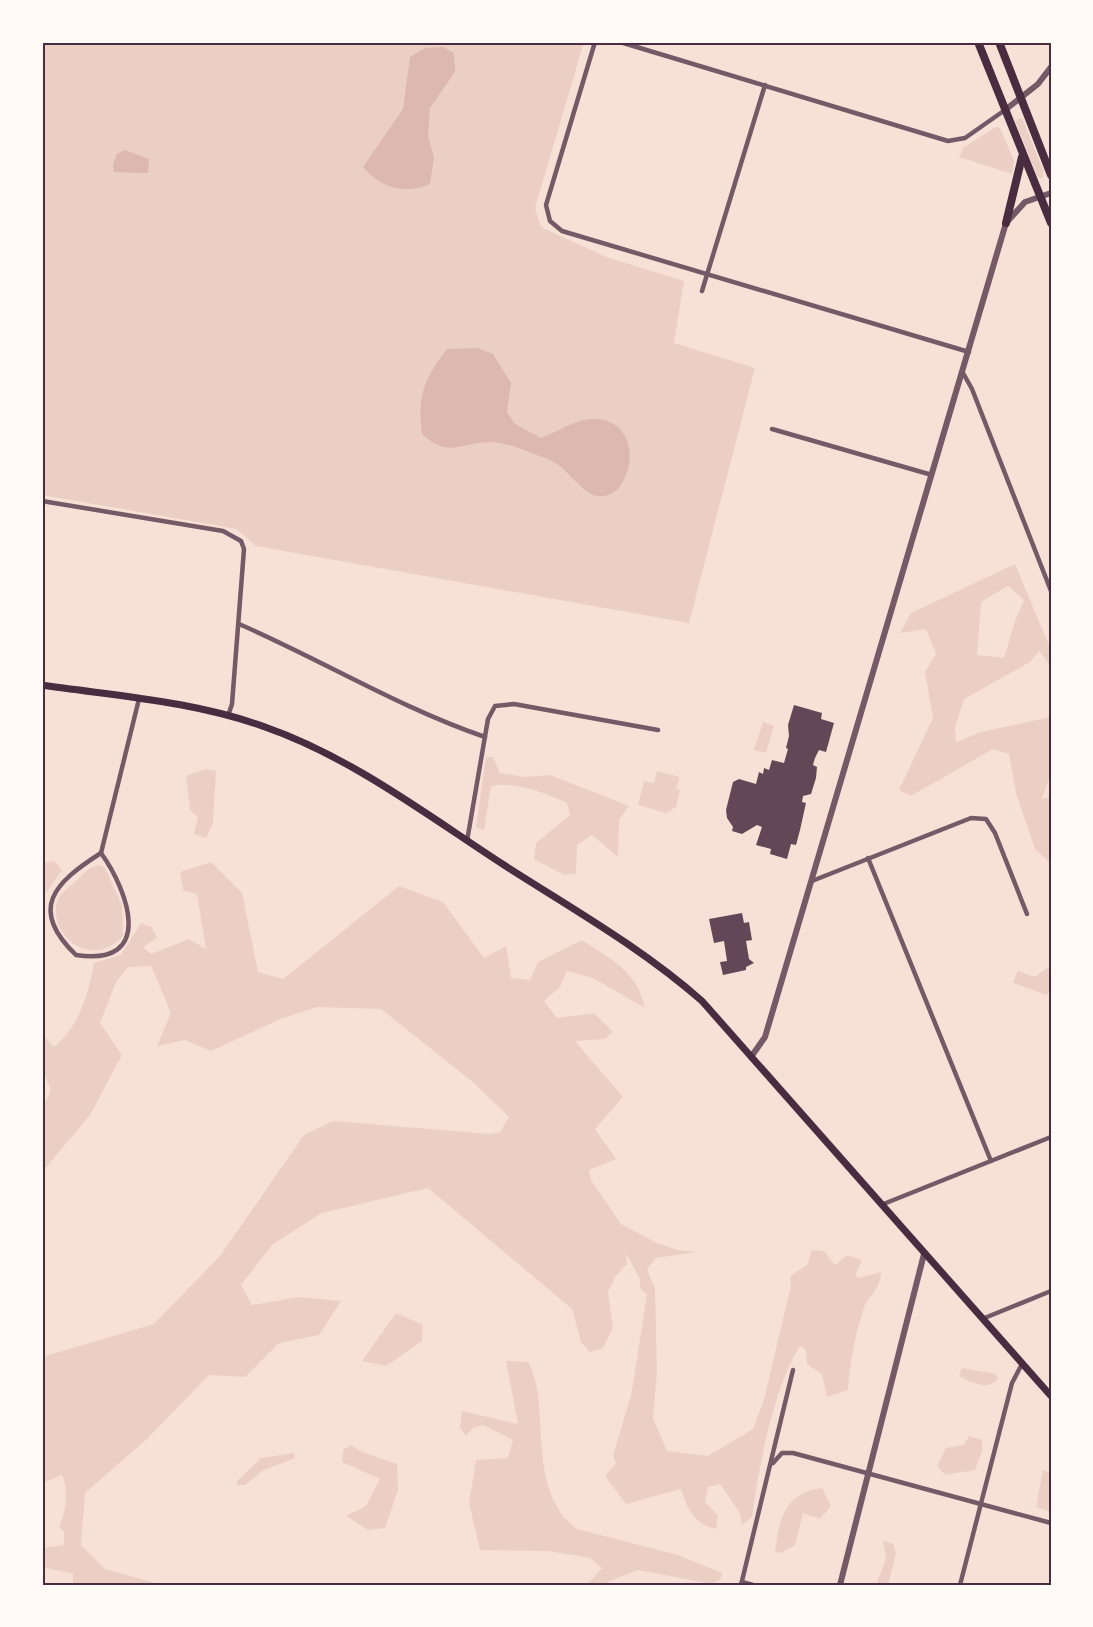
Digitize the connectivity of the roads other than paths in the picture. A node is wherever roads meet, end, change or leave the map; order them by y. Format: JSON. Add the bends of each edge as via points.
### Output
{"nodes":[{"id":1,"x":595,"y":42,"type":"edge"},
{"id":2,"x":620,"y":42,"type":"edge"},
{"id":3,"x":978,"y":42,"type":"edge"},
{"id":4,"x":999,"y":42,"type":"edge"},
{"id":5,"x":1051,"y":67,"type":"edge"},
{"id":6,"x":765,"y":85,"type":"junction"},
{"id":7,"x":1021,"y":98,"type":"junction"},
{"id":8,"x":1005,"y":110,"type":"junction"},
{"id":9,"x":1022,"y":155,"type":"junction"},
{"id":10,"x":1051,"y":175,"type":"edge"},
{"id":11,"x":1051,"y":193,"type":"edge"},
{"id":12,"x":1040,"y":197,"type":"junction"},
{"id":13,"x":1006,"y":223,"type":"junction"},
{"id":14,"x":1051,"y":223,"type":"edge"},
{"id":15,"x":707,"y":275,"type":"junction"},
{"id":16,"x":702,"y":291,"type":"dead end"},
{"id":17,"x":969,"y":352,"type":"junction"},
{"id":18,"x":963,"y":373,"type":"junction"},
{"id":19,"x":772,"y":429,"type":"dead end"},
{"id":20,"x":932,"y":475,"type":"junction"},
{"id":21,"x":42,"y":501,"type":"edge"},
{"id":22,"x":1051,"y":591,"type":"edge"},
{"id":23,"x":239,"y":624,"type":"junction"},
{"id":24,"x":42,"y":685,"type":"edge"},
{"id":25,"x":139,"y":699,"type":"junction"},
{"id":26,"x":228,"y":716,"type":"junction"},
{"id":27,"x":658,"y":730,"type":"dead end"},
{"id":28,"x":485,"y":737,"type":"junction"},
{"id":29,"x":467,"y":841,"type":"junction"},
{"id":30,"x":101,"y":853,"type":"junction"},
{"id":31,"x":868,"y":858,"type":"junction"},
{"id":32,"x":812,"y":881,"type":"junction"},
{"id":33,"x":1027,"y":914,"type":"dead end"},
{"id":34,"x":751,"y":1057,"type":"junction"},
{"id":35,"x":1051,"y":1137,"type":"edge"},
{"id":36,"x":991,"y":1161,"type":"junction"},
{"id":37,"x":881,"y":1205,"type":"junction"},
{"id":38,"x":924,"y":1254,"type":"junction"},
{"id":39,"x":1051,"y":1291,"type":"edge"},
{"id":40,"x":982,"y":1319,"type":"junction"},
{"id":41,"x":1022,"y":1364,"type":"junction"},
{"id":42,"x":793,"y":1370,"type":"dead end"},
{"id":43,"x":1051,"y":1396,"type":"edge"},
{"id":44,"x":773,"y":1463,"type":"junction"},
{"id":45,"x":868,"y":1474,"type":"junction"},
{"id":46,"x":981,"y":1504,"type":"junction"},
{"id":47,"x":1051,"y":1523,"type":"edge"},
{"id":48,"x":742,"y":1584,"type":"edge"},
{"id":49,"x":753,"y":1585,"type":"edge"},
{"id":50,"x":840,"y":1585,"type":"edge"},
{"id":51,"x":960,"y":1585,"type":"edge"}],
"edges":[{"from":1,"to":15,"type":"street","via":[[546,205],[550,221],[561,231]]},
{"from":2,"to":6,"type":"street"},
{"from":3,"to":8,"type":"main road"},
{"from":4,"to":7,"type":"main road"},
{"from":5,"to":7,"type":"street"},
{"from":6,"to":8,"type":"street","via":[[948,141],[965,138]]},
{"from":6,"to":15,"type":"street"},
{"from":7,"to":8,"type":"street"},
{"from":7,"to":10,"type":"main road"},
{"from":8,"to":9,"type":"main road"},
{"from":9,"to":12,"type":"main road"},
{"from":9,"to":13,"type":"main road"},
{"from":11,"to":12,"type":"street"},
{"from":12,"to":13,"type":"street","via":[[1025,202]]},
{"from":12,"to":14,"type":"main road"},
{"from":13,"to":17,"type":"street"},
{"from":15,"to":16,"type":"street"},
{"from":15,"to":17,"type":"street"},
{"from":17,"to":18,"type":"street"},
{"from":18,"to":20,"type":"street"},
{"from":18,"to":22,"type":"street"},
{"from":19,"to":20,"type":"street"},
{"from":20,"to":32,"type":"street"},
{"from":21,"to":23,"type":"street","via":[[234,535],[244,549]]},
{"from":23,"to":26,"type":"street"},
{"from":23,"to":28,"type":"street"},
{"from":24,"to":25,"type":"main road"},
{"from":25,"to":26,"type":"main road"},
{"from":25,"to":30,"type":"street"},
{"from":26,"to":29,"type":"main road","via":[[264,726],[333,757]]},
{"from":27,"to":28,"type":"street","via":[[505,703],[492,709]]},
{"from":28,"to":29,"type":"street"},
{"from":29,"to":34,"type":"main road","via":[[677,979]]},
{"from":30,"to":30,"type":"street","via":[[115,873],[129,909],[130,923],[126,941],[114,953],[94,958],[76,955],[61,941],[52,928],[50,907],[55,891]]},
{"from":31,"to":32,"type":"street"},
{"from":31,"to":33,"type":"street","via":[[971,818],[986,819]]},
{"from":31,"to":36,"type":"street"},
{"from":32,"to":34,"type":"street","via":[[765,1037]]},
{"from":34,"to":37,"type":"main road"},
{"from":35,"to":36,"type":"street"},
{"from":36,"to":37,"type":"street"},
{"from":37,"to":38,"type":"main road"},
{"from":38,"to":40,"type":"main road"},
{"from":38,"to":45,"type":"street"},
{"from":39,"to":40,"type":"street"},
{"from":40,"to":41,"type":"main road"},
{"from":41,"to":43,"type":"main road"},
{"from":41,"to":46,"type":"street","via":[[1012,1383]]},
{"from":42,"to":44,"type":"street"},
{"from":44,"to":45,"type":"street","via":[[782,1453],[793,1453]]},
{"from":44,"to":48,"type":"street"},
{"from":45,"to":46,"type":"street"},
{"from":45,"to":50,"type":"street"},
{"from":46,"to":47,"type":"street"},
{"from":46,"to":51,"type":"street"},
{"from":48,"to":49,"type":"street"}]}
